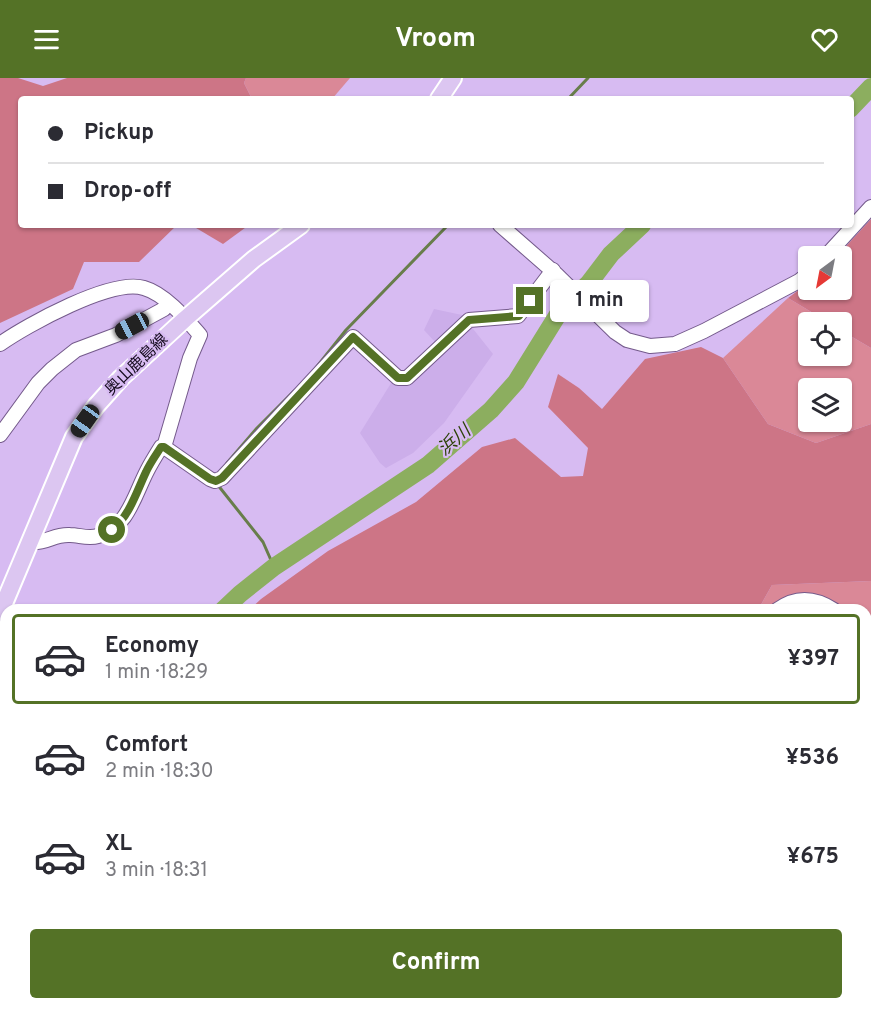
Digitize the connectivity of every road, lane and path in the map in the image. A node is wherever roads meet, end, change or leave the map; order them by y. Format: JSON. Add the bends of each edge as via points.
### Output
{"nodes":[{"id":1,"x":453,"y":78,"type":"edge"},
{"id":2,"x":441,"y":96,"type":"edge"},
{"id":3,"x":871,"y":207,"type":"edge"},
{"id":4,"x":854,"y":225,"type":"edge"},
{"id":5,"x":297,"y":228,"type":"edge"},
{"id":6,"x":504,"y":228,"type":"edge"},
{"id":7,"x":851,"y":228,"type":"edge"},
{"id":8,"x":834,"y":246,"type":"edge"},
{"id":9,"x":555,"y":272,"type":"junction"},
{"id":10,"x":798,"y":282,"type":"edge"},
{"id":11,"x":168,"y":304,"type":"junction"},
{"id":12,"x":185,"y":319,"type":"junction"},
{"id":13,"x":0,"y":344,"type":"edge"},
{"id":14,"x":0,"y":435,"type":"edge"},
{"id":15,"x":164,"y":447,"type":"junction"},
{"id":16,"x":30,"y":542,"type":"junction"},
{"id":17,"x":4,"y":604,"type":"edge"},
{"id":18,"x":785,"y":604,"type":"edge"},
{"id":19,"x":824,"y":604,"type":"edge"}],
"edges":[{"from":1,"to":2,"type":"main road"},
{"from":3,"to":4,"type":"street"},
{"from":5,"to":12,"type":"main road","name":"奥山鹿島線"},
{"from":6,"to":9,"type":"street"},
{"from":7,"to":8,"type":"street"},
{"from":9,"to":10,"type":"street","via":[[615,332],[650,346],[675,344],[704,332]]},
{"from":9,"to":15,"type":"street","via":[[519,316],[469,320],[407,378],[398,378],[353,337],[222,478],[210,479]]},
{"from":11,"to":12,"type":"street"},
{"from":11,"to":13,"type":"street","via":[[143,287],[114,290],[69,306]]},
{"from":11,"to":14,"type":"street","via":[[116,335],[76,350],[38,383]]},
{"from":12,"to":15,"type":"street","via":[[200,338],[190,358]]},
{"from":12,"to":16,"type":"main road","name":"奥山鹿島線","via":[[121,378],[74,437]]},
{"from":15,"to":16,"type":"street","via":[[121,522],[112,530],[96,536],[57,536],[41,544]]},
{"from":16,"to":17,"type":"main road","name":"奥山鹿島線"},
{"from":18,"to":19,"type":"street","via":[[806,598]]}]}
